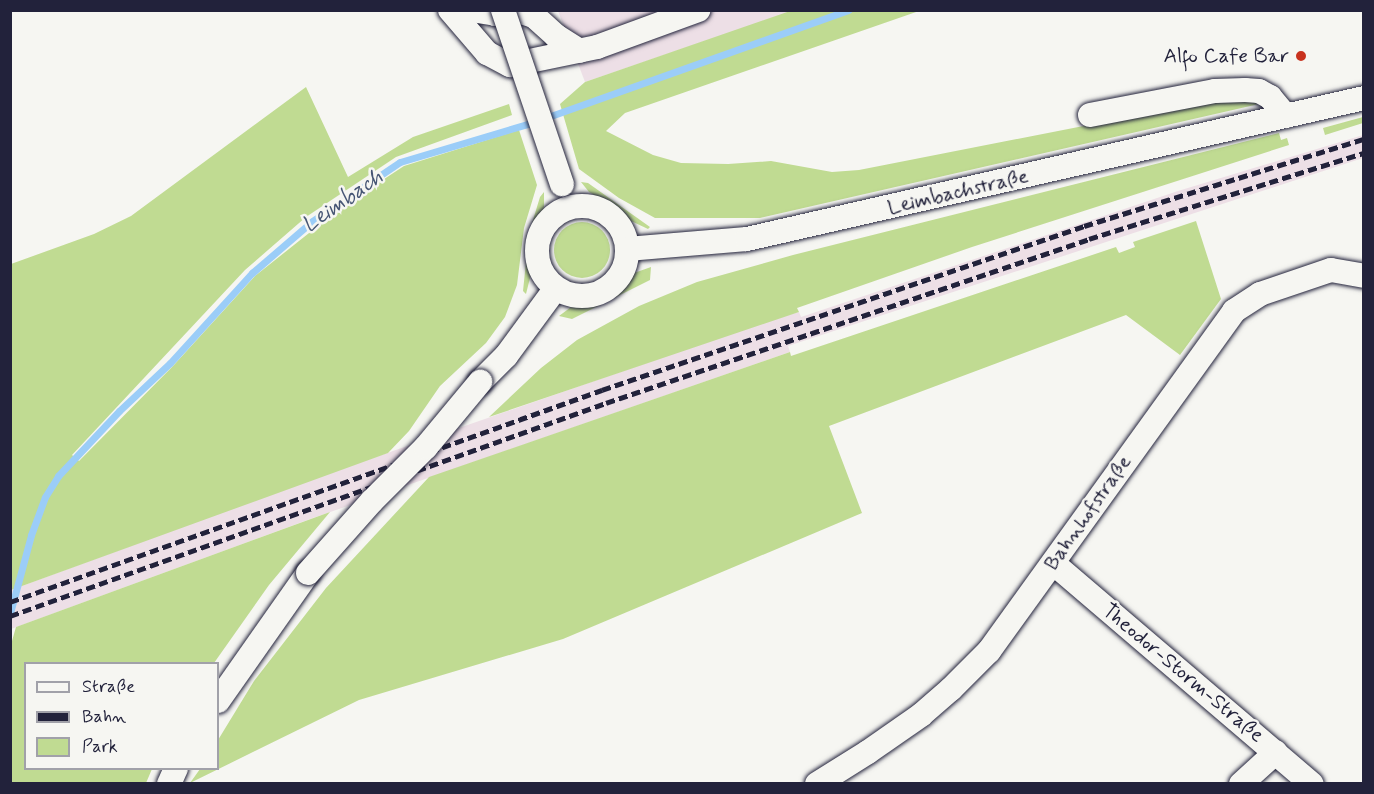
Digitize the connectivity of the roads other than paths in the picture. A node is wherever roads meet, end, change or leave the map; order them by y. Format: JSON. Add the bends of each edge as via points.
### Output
{"nodes":[{"id":1,"x":450,"y":10,"type":"edge"},
{"id":2,"x":471,"y":10,"type":"edge"},
{"id":3,"x":503,"y":10,"type":"edge"},
{"id":4,"x":514,"y":10,"type":"edge"},
{"id":5,"x":698,"y":10,"type":"edge"},
{"id":6,"x":580,"y":51,"type":"junction"},
{"id":7,"x":1364,"y":98,"type":"edge"},
{"id":8,"x":1090,"y":115,"type":"dead end"},
{"id":9,"x":1286,"y":116,"type":"junction"},
{"id":10,"x":570,"y":208,"type":"junction"},
{"id":11,"x":627,"y":249,"type":"junction"},
{"id":12,"x":1364,"y":276,"type":"edge"},
{"id":13,"x":556,"y":288,"type":"junction"},
{"id":14,"x":1053,"y":563,"type":"junction"},
{"id":15,"x":219,"y":700,"type":"edge"},
{"id":16,"x":1276,"y":752,"type":"junction"},
{"id":17,"x":817,"y":783,"type":"edge"},
{"id":18,"x":1241,"y":783,"type":"edge"},
{"id":19,"x":1312,"y":783,"type":"edge"}],
"edges":[{"from":1,"to":6,"type":"street","via":[[487,53],[510,65]]},
{"from":2,"to":4,"type":"street","via":[[495,14]]},
{"from":3,"to":10,"type":"street","bridge":true},
{"from":4,"to":6,"type":"street","via":[[534,16]]},
{"from":5,"to":6,"type":"street"},
{"from":7,"to":9,"type":"street","name":"Leimbachstraße"},
{"from":8,"to":9,"type":"street","via":[[1215,91],[1245,90],[1259,91]]},
{"from":9,"to":11,"type":"street","name":"Leimbachstraße","via":[[747,239]]},
{"from":10,"to":11,"type":"street","via":[[594,208],[608,214],[620,226]]},
{"from":10,"to":13,"type":"street","via":[[549,221],[538,243],[541,268]]},
{"from":11,"to":13,"type":"street","via":[[621,273],[604,290],[580,296]]},
{"from":12,"to":14,"type":"street","name":"Bahnhofstraße","via":[[1331,270],[1260,294],[1234,311]]},
{"from":13,"to":15,"type":"street","bridge":true,"via":[[506,356],[308,573]]},
{"from":14,"to":16,"type":"street","name":"Theodor-Storm-Straße"},
{"from":14,"to":17,"type":"street","name":"Bahnhofstraße","via":[[988,651],[951,689],[898,732]]},
{"from":16,"to":18,"type":"street"},
{"from":16,"to":19,"type":"street","name":"Theodor-Storm-Straße"}]}
